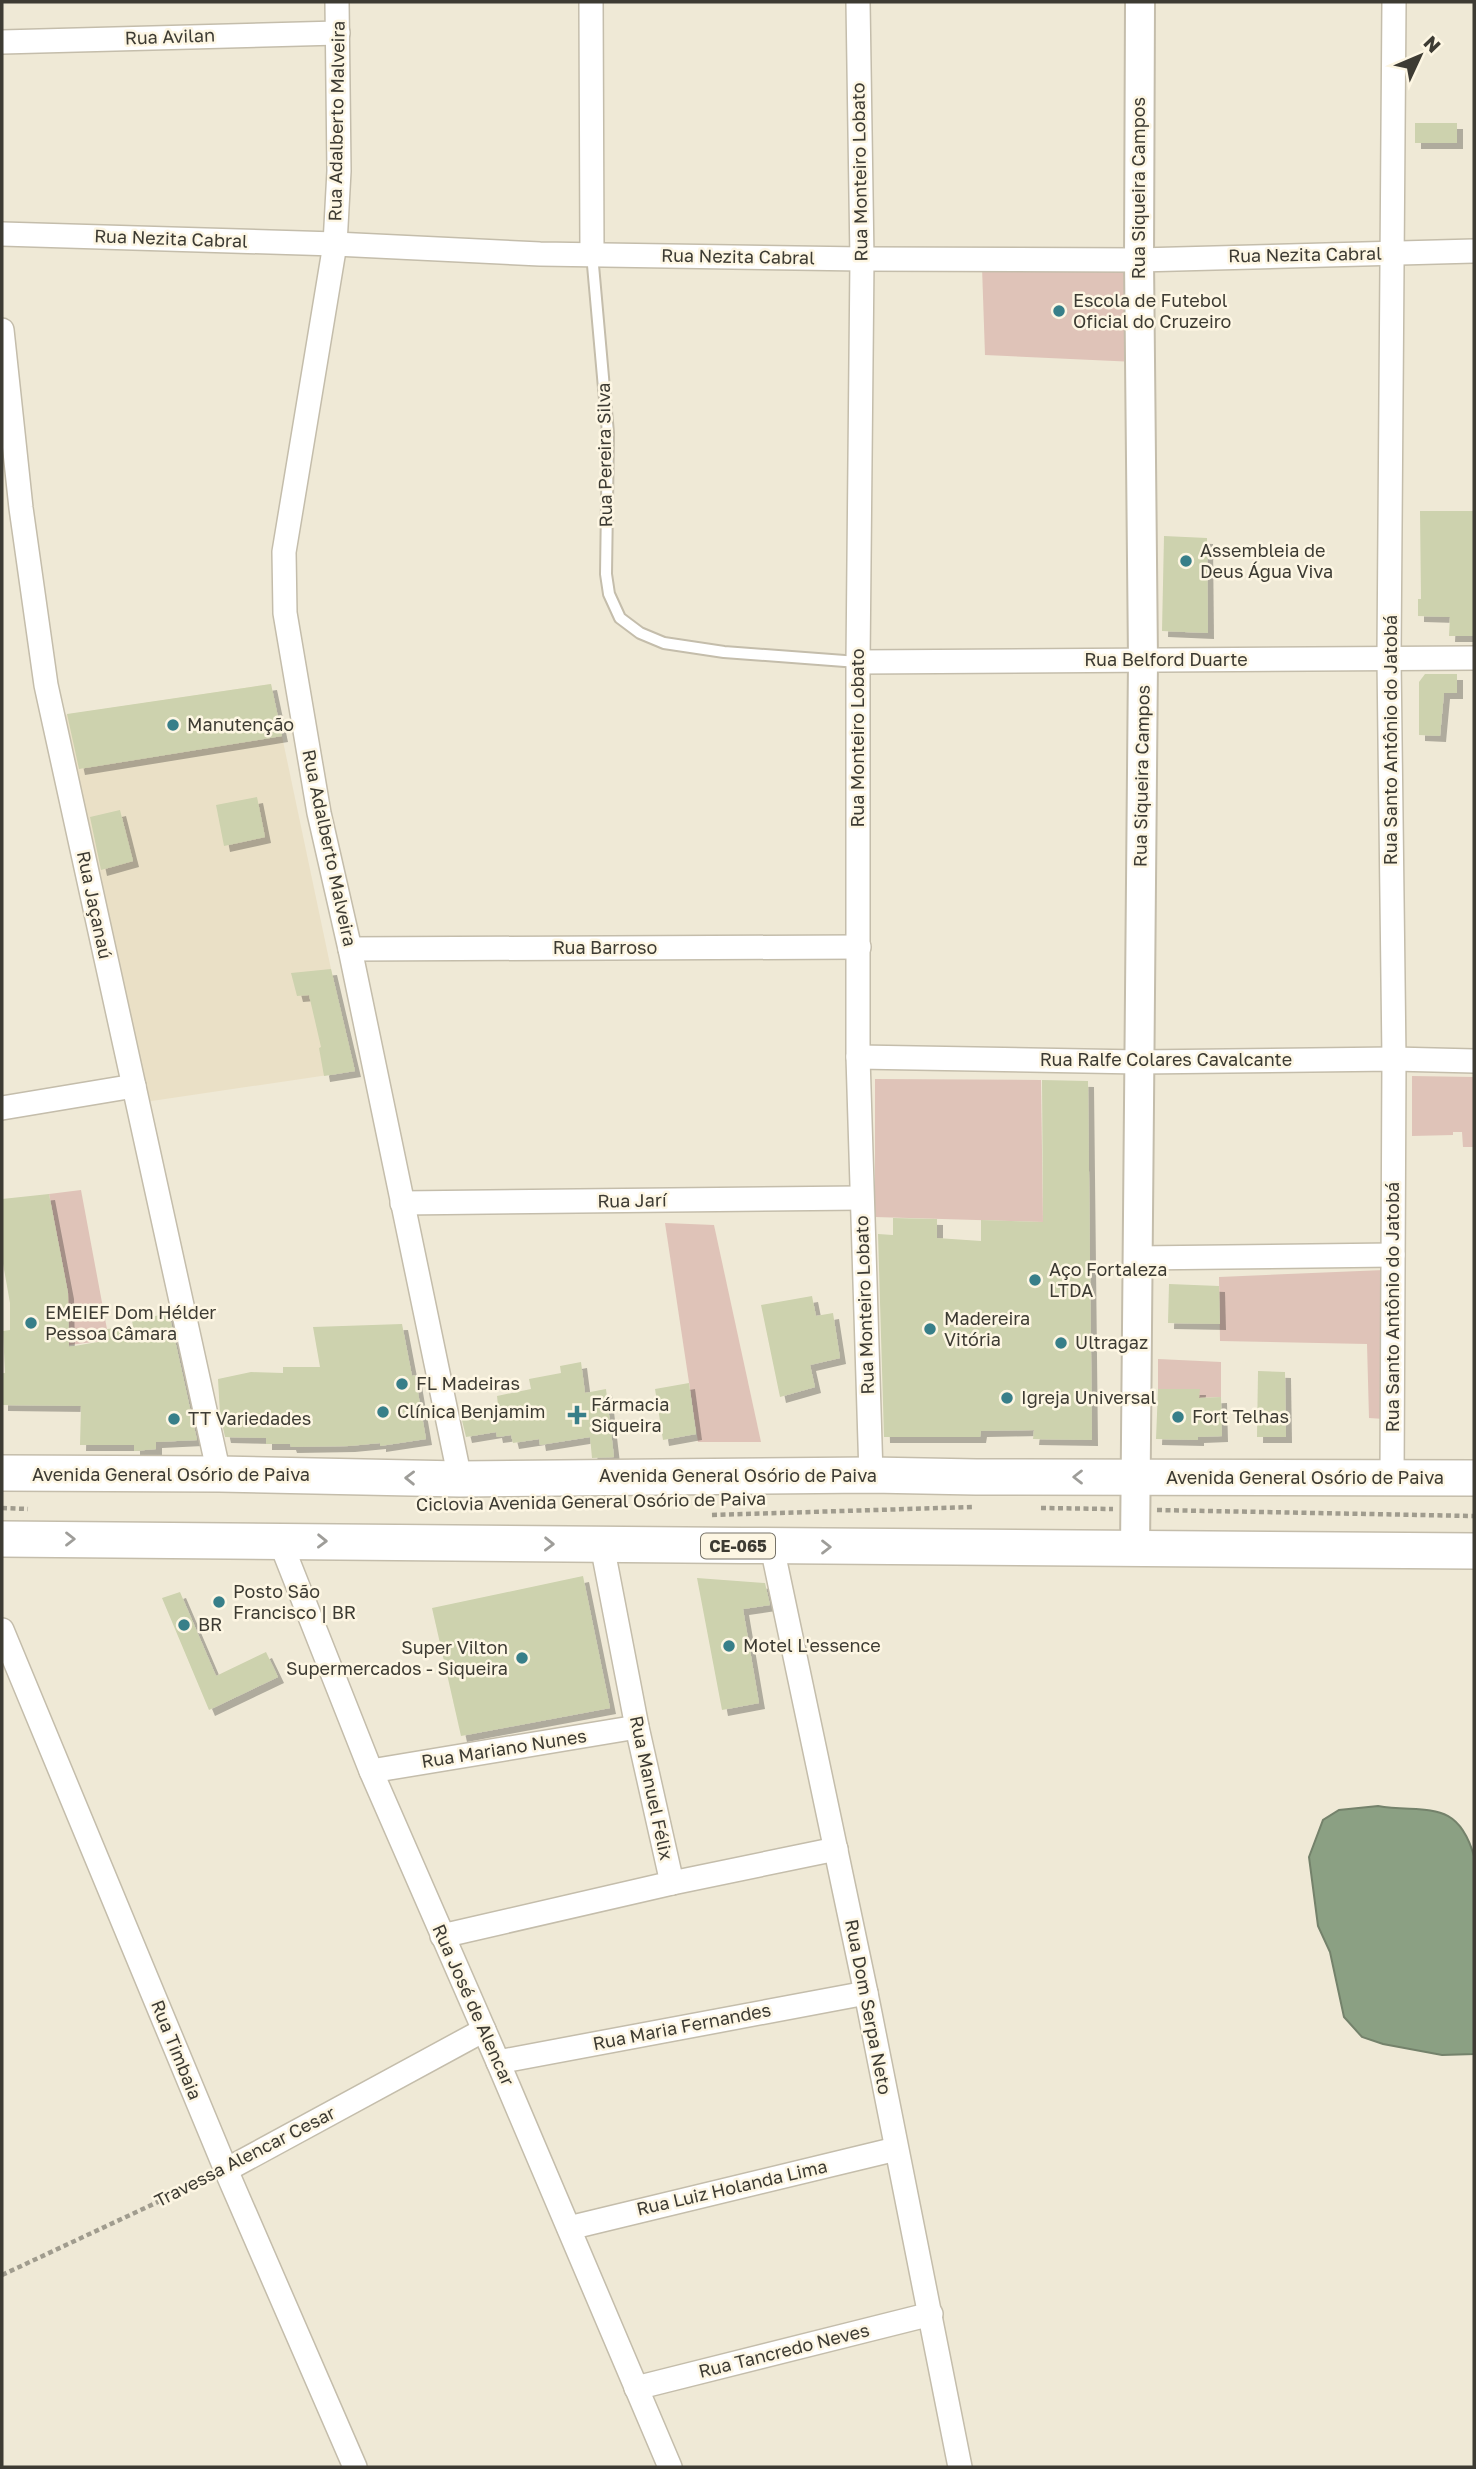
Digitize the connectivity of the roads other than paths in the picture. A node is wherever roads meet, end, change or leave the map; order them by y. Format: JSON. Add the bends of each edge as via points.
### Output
{"nodes":[{"id":1,"x":337,"y":2,"type":"edge"},
{"id":2,"x":591,"y":2,"type":"edge"},
{"id":3,"x":858,"y":2,"type":"edge"},
{"id":4,"x":1140,"y":2,"type":"edge"},
{"id":5,"x":1394,"y":2,"type":"edge"},
{"id":6,"x":338,"y":33,"type":"junction"},
{"id":7,"x":2,"y":42,"type":"edge"},
{"id":8,"x":2,"y":234,"type":"edge"},
{"id":9,"x":335,"y":244,"type":"junction"},
{"id":10,"x":1474,"y":251,"type":"edge"},
{"id":11,"x":1394,"y":253,"type":"junction"},
{"id":12,"x":593,"y":254,"type":"junction"},
{"id":13,"x":862,"y":260,"type":"junction"},
{"id":14,"x":1139,"y":260,"type":"junction"},
{"id":15,"x":2,"y":330,"type":"edge"},
{"id":16,"x":12,"y":511,"type":"edge"},
{"id":17,"x":1390,"y":658,"type":"junction"},
{"id":18,"x":1474,"y":659,"type":"edge"},
{"id":19,"x":1143,"y":660,"type":"junction"},
{"id":20,"x":858,"y":662,"type":"junction"},
{"id":21,"x":859,"y":947,"type":"junction"},
{"id":22,"x":350,"y":949,"type":"junction"},
{"id":23,"x":858,"y":1058,"type":"junction"},
{"id":24,"x":1394,"y":1059,"type":"junction"},
{"id":25,"x":1474,"y":1061,"type":"edge"},
{"id":26,"x":1139,"y":1062,"type":"junction"},
{"id":27,"x":134,"y":1086,"type":"junction"},
{"id":28,"x":2,"y":1108,"type":"edge"},
{"id":29,"x":861,"y":1198,"type":"junction"},
{"id":30,"x":402,"y":1203,"type":"junction"},
{"id":31,"x":1393,"y":1255,"type":"junction"},
{"id":32,"x":1137,"y":1258,"type":"junction"},
{"id":33,"x":2,"y":1473,"type":"edge"},
{"id":34,"x":219,"y":1474,"type":"junction"},
{"id":35,"x":871,"y":1475,"type":"junction"},
{"id":36,"x":1474,"y":1478,"type":"edge"},
{"id":37,"x":460,"y":1479,"type":"junction"},
{"id":38,"x":1392,"y":1479,"type":"junction"},
{"id":39,"x":1136,"y":1494,"type":"junction"},
{"id":40,"x":2,"y":1539,"type":"edge"},
{"id":41,"x":280,"y":1541,"type":"junction"},
{"id":42,"x":602,"y":1545,"type":"junction"},
{"id":43,"x":772,"y":1547,"type":"junction"},
{"id":44,"x":1135,"y":1550,"type":"junction"},
{"id":45,"x":1474,"y":1551,"type":"edge"},
{"id":46,"x":2,"y":1630,"type":"edge"},
{"id":47,"x":638,"y":1727,"type":"junction"},
{"id":48,"x":371,"y":1772,"type":"junction"},
{"id":49,"x":836,"y":1849,"type":"junction"},
{"id":50,"x":672,"y":1883,"type":"junction"},
{"id":51,"x":442,"y":1936,"type":"junction"},
{"id":52,"x":866,"y":1993,"type":"junction"},
{"id":53,"x":484,"y":2030,"type":"junction"},
{"id":54,"x":498,"y":2062,"type":"junction"},
{"id":55,"x":896,"y":2149,"type":"junction"},
{"id":56,"x":226,"y":2171,"type":"junction"},
{"id":57,"x":569,"y":2228,"type":"junction"},
{"id":58,"x":931,"y":2314,"type":"junction"},
{"id":59,"x":636,"y":2388,"type":"junction"},
{"id":60,"x":355,"y":2467,"type":"edge"},
{"id":61,"x":670,"y":2467,"type":"edge"},
{"id":62,"x":960,"y":2467,"type":"edge"}],
"edges":[{"from":1,"to":6,"type":"street","name":"Rua Adalberto Malveira"},
{"from":2,"to":12,"type":"street","name":"Rua Pereira Silva"},
{"from":3,"to":13,"type":"street","name":"Rua Monteiro Lobato"},
{"from":4,"to":14,"type":"street","name":"Rua Siqueira Campos"},
{"from":5,"to":11,"type":"street","name":"Rua Santo Antônio do Jatobá"},
{"from":6,"to":7,"type":"street","name":"Rua Avilan"},
{"from":6,"to":9,"type":"street","name":"Rua Adalberto Malveira","via":[[340,171]]},
{"from":8,"to":9,"type":"street","name":"Rua Nezita Cabral"},
{"from":9,"to":12,"type":"street","name":"Rua Nezita Cabral"},
{"from":9,"to":22,"type":"street","name":"Rua Adalberto Malveira","via":[[284,552],[283,585],[319,813]]},
{"from":10,"to":11,"type":"street","name":"Rua Nezita Cabral"},
{"from":11,"to":14,"type":"street","name":"Rua Nezita Cabral"},
{"from":11,"to":17,"type":"street","name":"Rua Santo Antônio do Jatobá"},
{"from":12,"to":13,"type":"street","name":"Rua Nezita Cabral"},
{"from":12,"to":20,"type":"lane","name":"Rua Pereira Silva","via":[[608,433],[606,574],[608,594],[620,618],[664,643]]},
{"from":13,"to":14,"type":"street","name":"Rua Nezita Cabral"},
{"from":13,"to":20,"type":"street","name":"Rua Monteiro Lobato"},
{"from":14,"to":19,"type":"street","name":"Rua Siqueira Campos"},
{"from":15,"to":16,"type":"street","name":"Rua Jaçanaú"},
{"from":16,"to":27,"type":"street","name":"Rua Jaçanaú"},
{"from":17,"to":18,"type":"street","name":"Rua Belford Duarte"},
{"from":17,"to":19,"type":"street","name":"Rua Belford Duarte"},
{"from":17,"to":24,"type":"street","name":"Rua Santo Antônio do Jatobá"},
{"from":19,"to":20,"type":"street","name":"Rua Belford Duarte"},
{"from":19,"to":26,"type":"street","name":"Rua Siqueira Campos"},
{"from":20,"to":21,"type":"street","name":"Rua Monteiro Lobato"},
{"from":21,"to":22,"type":"street","name":"Rua Barroso"},
{"from":21,"to":23,"type":"street","name":"Rua Monteiro Lobato"},
{"from":22,"to":30,"type":"street","name":"Rua Adalberto Malveira"},
{"from":23,"to":26,"type":"street","name":"Rua Ralfe Colares Cavalcante"},
{"from":23,"to":29,"type":"street","name":"Rua Monteiro Lobato"},
{"from":24,"to":25,"type":"street","name":"Rua Ralfe Colares Cavalcante"},
{"from":24,"to":26,"type":"street","name":"Rua Ralfe Colares Cavalcante"},
{"from":24,"to":31,"type":"street","name":"Rua Santo Antônio do Jatobá"},
{"from":26,"to":32,"type":"street","name":"Rua Siqueira Campos"},
{"from":27,"to":28,"type":"street"},
{"from":27,"to":34,"type":"street","name":"Rua Jaçanaú"},
{"from":29,"to":30,"type":"street","name":"Rua Jarí"},
{"from":29,"to":35,"type":"street","name":"Rua Monteiro Lobato"},
{"from":30,"to":37,"type":"street","name":"Rua Adalberto Malveira"},
{"from":31,"to":32,"type":"street"},
{"from":31,"to":38,"type":"street","name":"Rua Santo Antônio do Jatobá"},
{"from":32,"to":39,"type":"street","name":"Rua Siqueira Campos"},
{"from":33,"to":34,"type":"main road","name":"Avenida General Osório de Paiva"},
{"from":37,"to":34,"type":"main road","name":"Avenida General Osório de Paiva","one_way":true},
{"from":35,"to":37,"type":"main road","name":"Avenida General Osório de Paiva"},
{"from":39,"to":35,"type":"main road","name":"Avenida General Osório de Paiva","one_way":true},
{"from":36,"to":38,"type":"main road","name":"Avenida General Osório de Paiva"},
{"from":38,"to":39,"type":"main road","name":"Avenida General Osório de Paiva"},
{"from":39,"to":44,"type":"street","name":"Rua Siqueira Campos"},
{"from":40,"to":41,"type":"main road","number":"CE-065","one_way":true},
{"from":41,"to":42,"type":"main road","number":"CE-065","one_way":true},
{"from":41,"to":48,"type":"street","name":"Rua José de Alencar"},
{"from":42,"to":43,"type":"main road","number":"CE-065"},
{"from":42,"to":47,"type":"street","name":"Rua Manuel Félix"},
{"from":43,"to":44,"type":"main road","number":"CE-065","one_way":true},
{"from":43,"to":49,"type":"street","name":"Rua Dom Serpa Neto"},
{"from":44,"to":45,"type":"main road","number":"CE-065"},
{"from":46,"to":56,"type":"street","name":"Rua Timbaia"},
{"from":47,"to":48,"type":"street","name":"Rua Mariano Nunes"},
{"from":47,"to":50,"type":"street","name":"Rua Manuel Félix"},
{"from":48,"to":51,"type":"street","name":"Rua José de Alencar"},
{"from":49,"to":50,"type":"street"},
{"from":49,"to":52,"type":"street","name":"Rua Dom Serpa Neto"},
{"from":50,"to":51,"type":"street","name":"Rua Manuel Félix"},
{"from":51,"to":53,"type":"street","name":"Rua José de Alencar"},
{"from":52,"to":54,"type":"street","name":"Rua Maria Fernandes"},
{"from":52,"to":55,"type":"street","name":"Rua Dom Serpa Neto"},
{"from":53,"to":54,"type":"street","name":"Rua José de Alencar"},
{"from":53,"to":56,"type":"street","name":"Travessa Alencar Cesar"},
{"from":54,"to":57,"type":"street","name":"Rua José de Alencar"},
{"from":55,"to":57,"type":"street","name":"Rua Luiz Holanda Lima"},
{"from":55,"to":58,"type":"street","name":"Rua Dom Serpa Neto"},
{"from":56,"to":60,"type":"street","name":"Rua Timbaia"},
{"from":57,"to":59,"type":"street","name":"Rua José de Alencar"},
{"from":58,"to":59,"type":"street","name":"Rua Tancredo Neves"},
{"from":58,"to":62,"type":"street","name":"Rua Dom Serpa Neto"},
{"from":59,"to":61,"type":"street","name":"Rua José de Alencar"}]}
